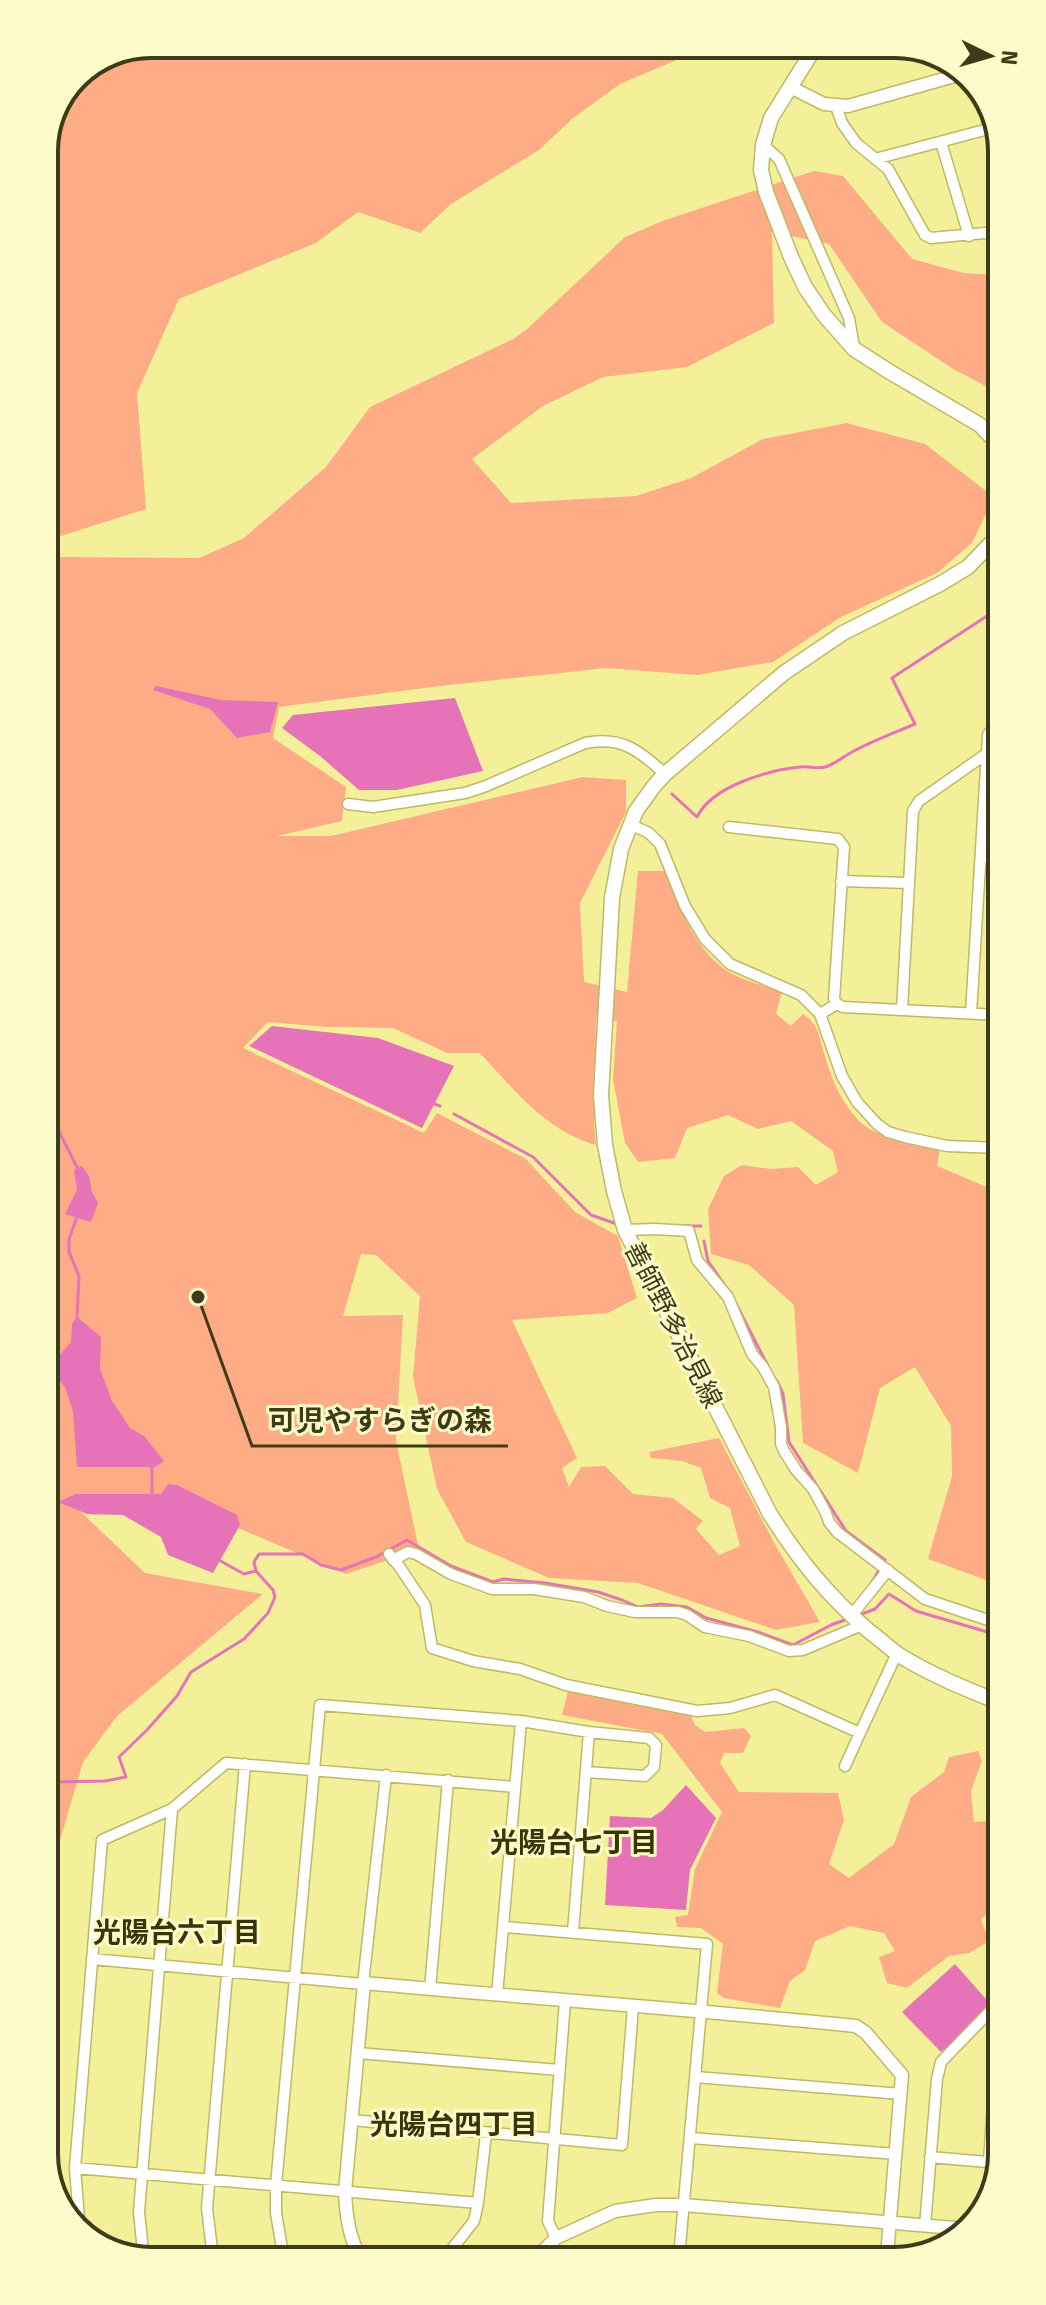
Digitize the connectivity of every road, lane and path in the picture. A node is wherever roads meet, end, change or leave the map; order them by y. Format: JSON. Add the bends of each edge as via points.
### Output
{"nodes":[{"id":1,"x":808,"y":58,"type":"edge"},
{"id":2,"x":948,"y":74,"type":"edge"},
{"id":3,"x":949,"y":78,"type":"joint"},
{"id":4,"x":790,"y":87,"type":"junction"},
{"id":5,"x":836,"y":106,"type":"junction"},
{"id":6,"x":985,"y":130,"type":"edge"},
{"id":7,"x":941,"y":142,"type":"junction"},
{"id":8,"x":763,"y":145,"type":"junction"},
{"id":9,"x":875,"y":159,"type":"junction"},
{"id":10,"x":988,"y":233,"type":"edge"},
{"id":11,"x":969,"y":236,"type":"junction"},
{"id":12,"x":854,"y":349,"type":"junction"},
{"id":13,"x":988,"y":433,"type":"edge"},
{"id":14,"x":988,"y":546,"type":"edge"},
{"id":15,"x":988,"y":735,"type":"edge"},
{"id":16,"x":986,"y":754,"type":"junction"},
{"id":17,"x":665,"y":774,"type":"junction"},
{"id":18,"x":348,"y":804,"type":"dead end"},
{"id":19,"x":630,"y":824,"type":"junction"},
{"id":20,"x":729,"y":827,"type":"dead end"},
{"id":21,"x":981,"y":858,"type":"junction"},
{"id":22,"x":988,"y":858,"type":"edge"},
{"id":23,"x":841,"y":881,"type":"junction"},
{"id":24,"x":908,"y":883,"type":"junction"},
{"id":25,"x":837,"y":1004,"type":"junction"},
{"id":26,"x":902,"y":1009,"type":"junction"},
{"id":27,"x":971,"y":1013,"type":"junction"},
{"id":28,"x":820,"y":1014,"type":"junction"},
{"id":29,"x":988,"y":1014,"type":"edge"},
{"id":30,"x":988,"y":1148,"type":"edge"},
{"id":31,"x":625,"y":1230,"type":"junction"},
{"id":32,"x":888,"y":1570,"type":"junction"},
{"id":33,"x":857,"y":1616,"type":"junction"},
{"id":34,"x":988,"y":1620,"type":"edge"},
{"id":35,"x":897,"y":1653,"type":"junction"},
{"id":36,"x":988,"y":1698,"type":"edge"},
{"id":37,"x":521,"y":1721,"type":"junction"},
{"id":38,"x":589,"y":1732,"type":"junction"},
{"id":39,"x":860,"y":1733,"type":"junction"},
{"id":40,"x":245,"y":1764,"type":"junction"},
{"id":41,"x":845,"y":1766,"type":"dead end"},
{"id":42,"x":314,"y":1769,"type":"junction"},
{"id":43,"x":586,"y":1772,"type":"junction"},
{"id":44,"x":386,"y":1775,"type":"junction"},
{"id":45,"x":448,"y":1780,"type":"junction"},
{"id":46,"x":515,"y":1787,"type":"junction"},
{"id":47,"x":172,"y":1809,"type":"junction"},
{"id":48,"x":504,"y":1927,"type":"junction"},
{"id":49,"x":573,"y":1932,"type":"junction"},
{"id":50,"x":92,"y":1959,"type":"junction"},
{"id":51,"x":158,"y":1965,"type":"junction"},
{"id":52,"x":226,"y":1971,"type":"junction"},
{"id":53,"x":296,"y":1978,"type":"junction"},
{"id":54,"x":363,"y":1984,"type":"junction"},
{"id":55,"x":430,"y":1989,"type":"junction"},
{"id":56,"x":497,"y":1995,"type":"junction"},
{"id":57,"x":565,"y":2001,"type":"junction"},
{"id":58,"x":633,"y":2007,"type":"junction"},
{"id":59,"x":702,"y":2011,"type":"junction"},
{"id":60,"x":988,"y":2013,"type":"edge"},
{"id":61,"x":358,"y":2053,"type":"junction"},
{"id":62,"x":559,"y":2070,"type":"junction"},
{"id":63,"x":696,"y":2077,"type":"junction"},
{"id":64,"x":901,"y":2094,"type":"junction"},
{"id":65,"x":352,"y":2120,"type":"junction"},
{"id":66,"x":486,"y":2134,"type":"junction"},
{"id":67,"x":691,"y":2138,"type":"junction"},
{"id":68,"x":554,"y":2139,"type":"junction"},
{"id":69,"x":896,"y":2154,"type":"junction"},
{"id":70,"x":930,"y":2157,"type":"junction"},
{"id":71,"x":987,"y":2161,"type":"edge"},
{"id":72,"x":75,"y":2168,"type":"junction"},
{"id":73,"x":141,"y":2173,"type":"junction"},
{"id":74,"x":210,"y":2179,"type":"junction"},
{"id":75,"x":276,"y":2185,"type":"junction"},
{"id":76,"x":345,"y":2191,"type":"junction"},
{"id":77,"x":478,"y":2203,"type":"junction"},
{"id":78,"x":684,"y":2205,"type":"junction"},
{"id":79,"x":79,"y":2213,"type":"edge"},
{"id":80,"x":890,"y":2223,"type":"junction"},
{"id":81,"x":925,"y":2226,"type":"junction"},
{"id":82,"x":949,"y":2229,"type":"edge"},
{"id":83,"x":556,"y":2238,"type":"junction"},
{"id":84,"x":143,"y":2247,"type":"edge"},
{"id":85,"x":213,"y":2247,"type":"edge"},
{"id":86,"x":282,"y":2247,"type":"edge"},
{"id":87,"x":357,"y":2247,"type":"edge"},
{"id":88,"x":453,"y":2247,"type":"edge"},
{"id":89,"x":547,"y":2247,"type":"edge"},
{"id":90,"x":680,"y":2247,"type":"edge"},
{"id":91,"x":888,"y":2247,"type":"edge"}],
"edges":[{"from":1,"to":4,"type":"main road"},
{"from":2,"to":3,"type":"street"},
{"from":3,"to":5,"type":"street"},
{"from":4,"to":5,"type":"street"},
{"from":4,"to":8,"type":"main road","via":[[771,118]]},
{"from":5,"to":9,"type":"street","via":[[856,143]]},
{"from":6,"to":7,"type":"street"},
{"from":7,"to":9,"type":"street"},
{"from":7,"to":11,"type":"street"},
{"from":8,"to":12,"type":"street","via":[[779,159],[849,318]]},
{"from":8,"to":12,"type":"main road","via":[[765,187],[805,287]]},
{"from":9,"to":11,"type":"street","via":[[888,169],[925,235]]},
{"from":10,"to":11,"type":"street"},
{"from":12,"to":13,"type":"main road"},
{"from":14,"to":17,"type":"main road","name":"善師野多治見線","via":[[968,567],[843,633],[784,673]]},
{"from":15,"to":16,"type":"street"},
{"from":16,"to":21,"type":"street"},
{"from":16,"to":24,"type":"street","via":[[919,801],[913,811]]},
{"from":17,"to":18,"type":"street","via":[[628,746],[599,741],[465,793],[373,807]]},
{"from":17,"to":19,"type":"main road","name":"善師野多治見線"},
{"from":19,"to":28,"type":"street","via":[[660,844],[685,906],[705,939],[730,964],[801,995]]},
{"from":19,"to":31,"type":"main road","name":"善師野多治見線","via":[[612,898],[601,1095],[605,1145]]},
{"from":20,"to":23,"type":"street","via":[[838,839],[844,847]]},
{"from":21,"to":22,"type":"street"},
{"from":21,"to":27,"type":"street"},
{"from":23,"to":24,"type":"street"},
{"from":23,"to":25,"type":"street"},
{"from":24,"to":26,"type":"street"},
{"from":25,"to":26,"type":"street"},
{"from":25,"to":28,"type":"street"},
{"from":26,"to":27,"type":"street"},
{"from":27,"to":29,"type":"street"},
{"from":28,"to":30,"type":"street","via":[[842,1076],[877,1124],[888,1132],[947,1146]]},
{"from":31,"to":32,"type":"street","via":[[689,1231],[697,1260],[728,1297],[752,1354],[774,1387],[784,1451],[837,1532]]},
{"from":31,"to":33,"type":"main road","name":"善師野多治見線","via":[[770,1514],[815,1578]]},
{"from":32,"to":33,"type":"street"},
{"from":32,"to":34,"type":"street","via":[[925,1599]]},
{"from":33,"to":35,"type":"main road","name":"善師野多治見線"},
{"from":33,"to":39,"type":"street","via":[[803,1650],[789,1651],[705,1627],[678,1612],[635,1612],[584,1597],[492,1589],[416,1554],[391,1557],[425,1605],[432,1648],[566,1685],[697,1711],[775,1695]]},
{"from":35,"to":36,"type":"main road","name":"善師野多治見線"},
{"from":35,"to":39,"type":"street"},
{"from":37,"to":38,"type":"street"},
{"from":37,"to":42,"type":"street","via":[[320,1705]]},
{"from":37,"to":46,"type":"street"},
{"from":38,"to":43,"type":"street"},
{"from":38,"to":43,"type":"street","via":[[649,1738],[656,1745],[654,1767],[645,1776]]},
{"from":39,"to":41,"type":"street"},
{"from":40,"to":42,"type":"street"},
{"from":40,"to":47,"type":"street","via":[[226,1763]]},
{"from":40,"to":52,"type":"street"},
{"from":42,"to":44,"type":"street"},
{"from":42,"to":53,"type":"street"},
{"from":43,"to":49,"type":"street"},
{"from":44,"to":45,"type":"street"},
{"from":44,"to":54,"type":"street"},
{"from":45,"to":46,"type":"street"},
{"from":45,"to":55,"type":"street"},
{"from":46,"to":48,"type":"street"},
{"from":47,"to":50,"type":"street","via":[[102,1840]]},
{"from":47,"to":51,"type":"street"},
{"from":48,"to":49,"type":"street"},
{"from":48,"to":56,"type":"street"},
{"from":49,"to":59,"type":"street","via":[[707,1944]]},
{"from":50,"to":51,"type":"street"},
{"from":50,"to":72,"type":"street"},
{"from":51,"to":52,"type":"street"},
{"from":51,"to":73,"type":"street"},
{"from":52,"to":53,"type":"street"},
{"from":52,"to":74,"type":"street"},
{"from":53,"to":54,"type":"street"},
{"from":53,"to":75,"type":"street"},
{"from":54,"to":55,"type":"street"},
{"from":54,"to":61,"type":"street"},
{"from":55,"to":56,"type":"street"},
{"from":56,"to":57,"type":"street"},
{"from":57,"to":58,"type":"street"},
{"from":57,"to":62,"type":"street"},
{"from":58,"to":59,"type":"street"},
{"from":58,"to":68,"type":"street","via":[[622,2145]]},
{"from":59,"to":63,"type":"street"},
{"from":59,"to":64,"type":"street","via":[[856,2026],[902,2075]]},
{"from":60,"to":70,"type":"street","via":[[941,2062]]},
{"from":61,"to":62,"type":"street"},
{"from":61,"to":65,"type":"street"},
{"from":62,"to":68,"type":"street"},
{"from":63,"to":64,"type":"street"},
{"from":63,"to":67,"type":"street"},
{"from":64,"to":69,"type":"street"},
{"from":65,"to":66,"type":"street"},
{"from":65,"to":76,"type":"street"},
{"from":66,"to":68,"type":"street"},
{"from":66,"to":77,"type":"street"},
{"from":67,"to":69,"type":"street"},
{"from":67,"to":78,"type":"street"},
{"from":68,"to":83,"type":"street","via":[[548,2221]]},
{"from":69,"to":80,"type":"street"},
{"from":70,"to":71,"type":"street"},
{"from":70,"to":81,"type":"street"},
{"from":72,"to":73,"type":"street"},
{"from":72,"to":79,"type":"street"},
{"from":73,"to":74,"type":"street"},
{"from":73,"to":84,"type":"street"},
{"from":74,"to":75,"type":"street"},
{"from":74,"to":85,"type":"street","via":[[207,2208]]},
{"from":75,"to":76,"type":"street"},
{"from":75,"to":86,"type":"street"},
{"from":76,"to":77,"type":"street"},
{"from":76,"to":87,"type":"street","via":[[346,2216]]},
{"from":77,"to":88,"type":"street","via":[[474,2221]]},
{"from":78,"to":80,"type":"street"},
{"from":78,"to":83,"type":"street","via":[[615,2211]]},
{"from":78,"to":90,"type":"street"},
{"from":80,"to":81,"type":"street"},
{"from":80,"to":91,"type":"street"},
{"from":81,"to":82,"type":"street"},
{"from":83,"to":89,"type":"street"}]}
